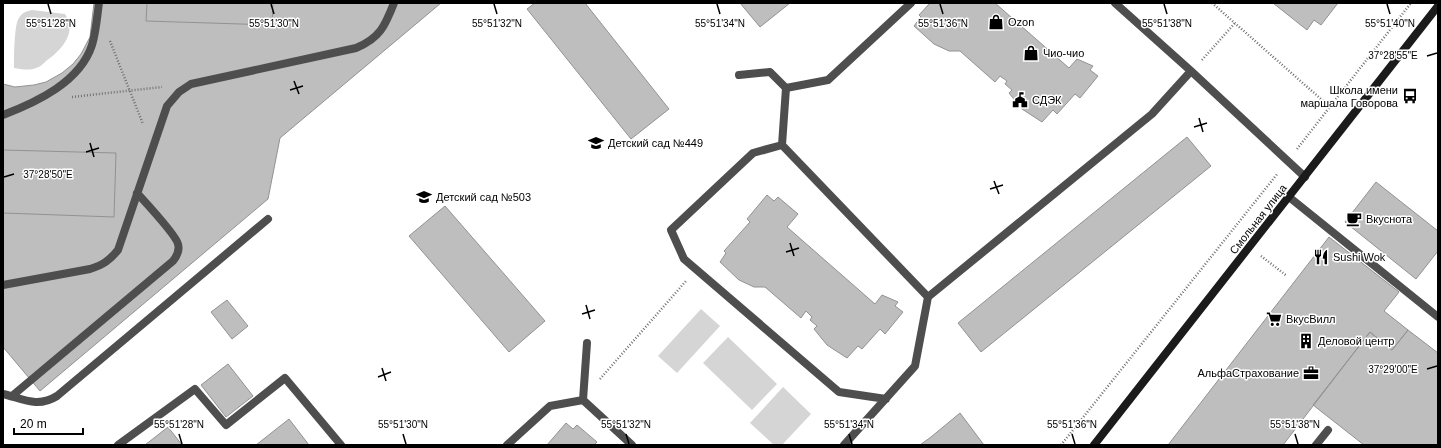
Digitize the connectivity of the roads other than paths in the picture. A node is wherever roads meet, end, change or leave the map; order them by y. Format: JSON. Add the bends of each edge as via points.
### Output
{"nodes":[{"id":1,"x":99,"y":3,"type":"edge"},
{"id":2,"x":394,"y":3,"type":"edge"},
{"id":3,"x":911,"y":3,"type":"edge"},
{"id":4,"x":1115,"y":3,"type":"edge"},
{"id":5,"x":1438,"y":6,"type":"edge"},
{"id":6,"x":1191,"y":71,"type":"junction"},
{"id":7,"x":738,"y":75,"type":"dead end"},
{"id":8,"x":786,"y":88,"type":"junction"},
{"id":9,"x":3,"y":114,"type":"edge"},
{"id":10,"x":782,"y":145,"type":"junction"},
{"id":11,"x":1305,"y":177,"type":"junction"},
{"id":12,"x":137,"y":193,"type":"junction"},
{"id":13,"x":1289,"y":197,"type":"junction"},
{"id":14,"x":268,"y":219,"type":"dead end"},
{"id":15,"x":3,"y":285,"type":"edge"},
{"id":16,"x":928,"y":297,"type":"junction"},
{"id":17,"x":1438,"y":318,"type":"edge"},
{"id":18,"x":586,"y":343,"type":"dead end"},
{"id":19,"x":3,"y":394,"type":"edge"},
{"id":20,"x":12,"y":396,"type":"junction"},
{"id":21,"x":886,"y":399,"type":"junction"},
{"id":22,"x":583,"y":400,"type":"junction"},
{"id":23,"x":1328,"y":430,"type":"dead end"},
{"id":24,"x":118,"y":445,"type":"edge"},
{"id":25,"x":342,"y":445,"type":"edge"},
{"id":26,"x":507,"y":445,"type":"edge"},
{"id":27,"x":632,"y":445,"type":"edge"},
{"id":28,"x":844,"y":445,"type":"edge"},
{"id":29,"x":1094,"y":445,"type":"edge"},
{"id":30,"x":1316,"y":445,"type":"edge"}],
"edges":[{"from":1,"to":9,"type":"lane","via":[[92,45],[75,73],[35,101]]},
{"from":2,"to":12,"type":"lane","via":[[382,30],[372,40],[356,48],[191,84],[179,92],[167,106]]},
{"from":3,"to":8,"type":"lane","via":[[828,80]]},
{"from":4,"to":6,"type":"lane"},
{"from":5,"to":11,"type":"street","name":"Смольная улица"},
{"from":6,"to":11,"type":"lane"},
{"from":6,"to":16,"type":"lane","via":[[1152,114]]},
{"from":7,"to":8,"type":"lane","via":[[770,72]]},
{"from":8,"to":10,"type":"lane"},
{"from":10,"to":16,"type":"lane"},
{"from":10,"to":21,"type":"lane","via":[[753,153],[671,230],[684,259],[839,392]]},
{"from":11,"to":13,"type":"street","name":"Смольная улица"},
{"from":12,"to":15,"type":"lane","via":[[118,250],[106,263],[90,269]]},
{"from":12,"to":20,"type":"lane","via":[[176,239],[179,250],[173,262]]},
{"from":13,"to":17,"type":"lane"},
{"from":13,"to":29,"type":"street","name":"Смольная улица"},
{"from":14,"to":20,"type":"lane","via":[[57,396],[35,403]]},
{"from":16,"to":21,"type":"lane","via":[[915,366]]},
{"from":18,"to":22,"type":"lane"},
{"from":19,"to":20,"type":"lane"},
{"from":21,"to":28,"type":"lane"},
{"from":22,"to":26,"type":"lane","via":[[550,406]]},
{"from":22,"to":27,"type":"lane"},
{"from":23,"to":30,"type":"lane"},
{"from":24,"to":25,"type":"lane","via":[[195,389],[226,425],[285,378]]}]}
